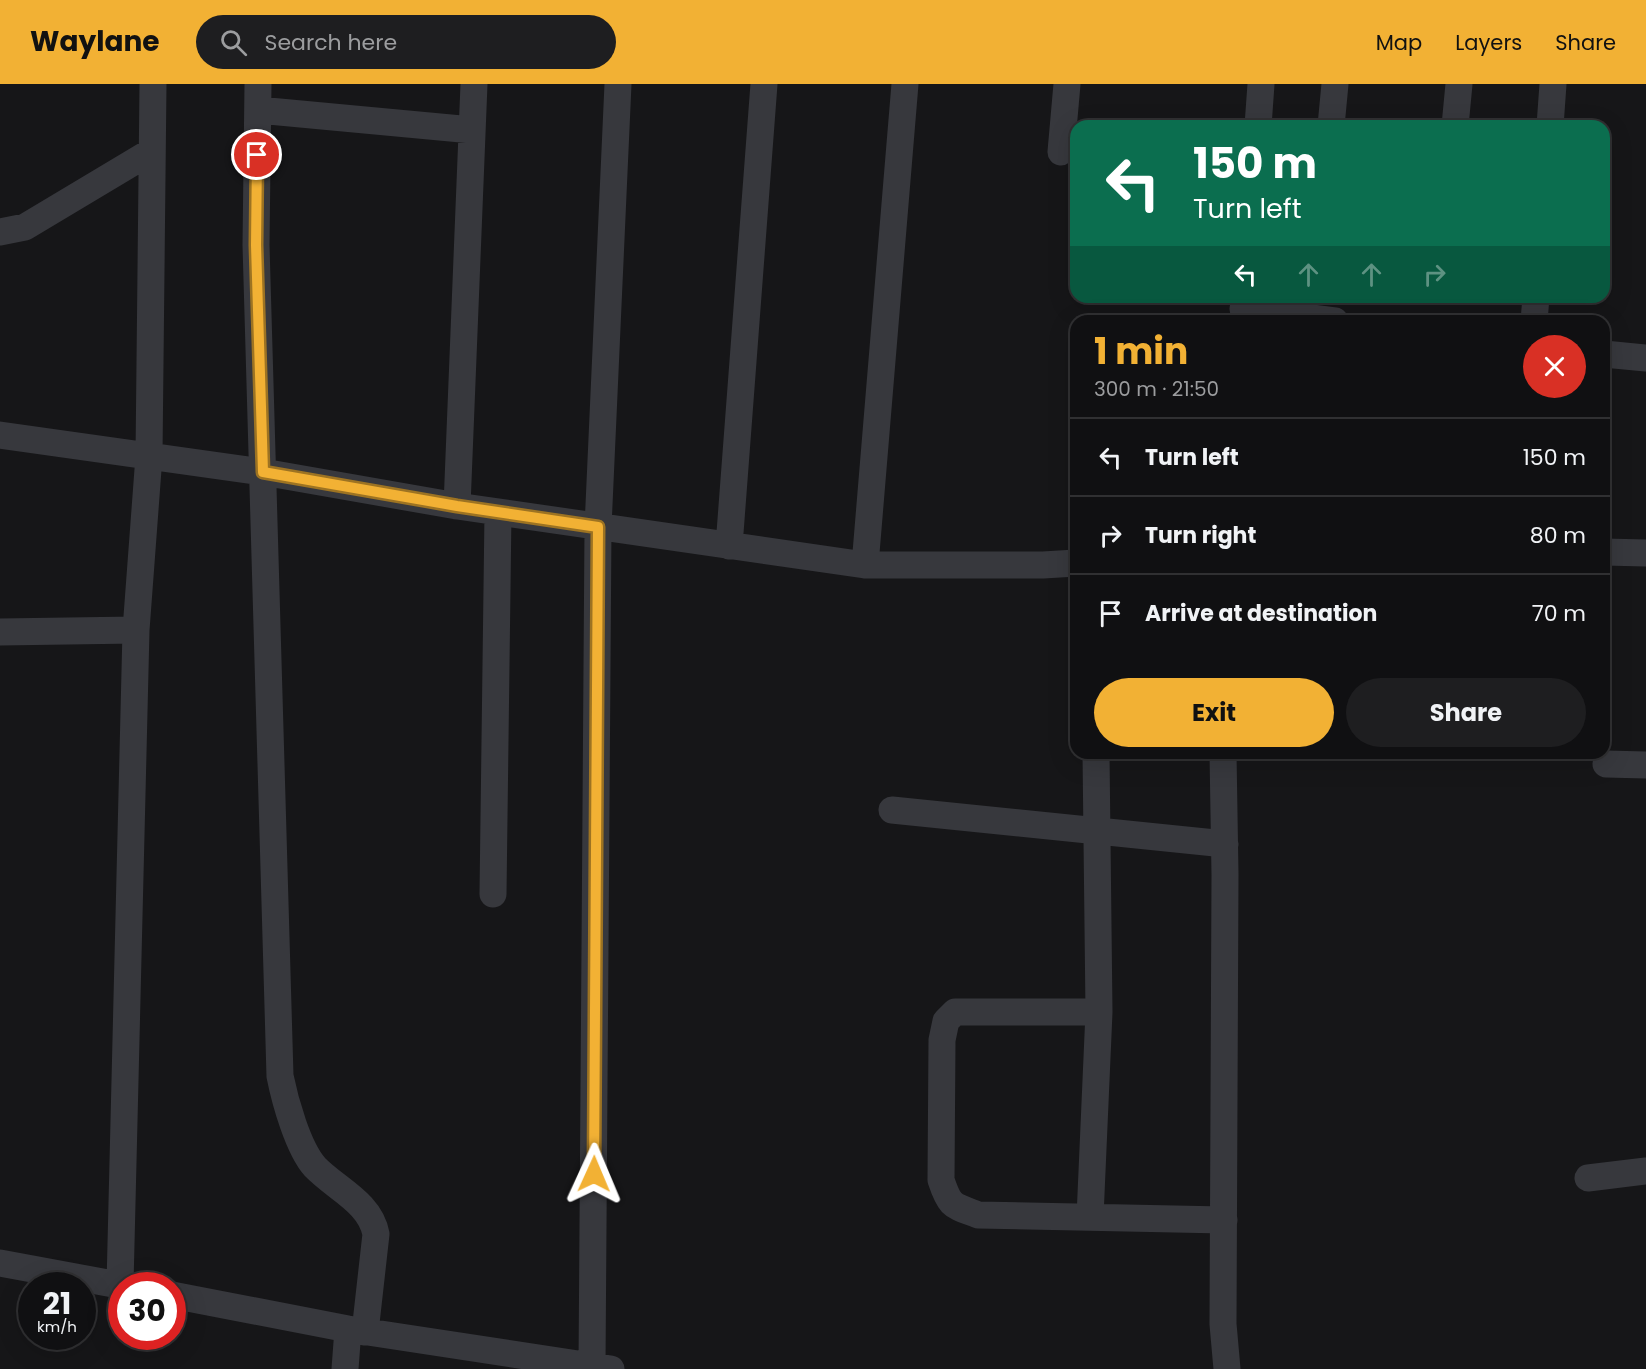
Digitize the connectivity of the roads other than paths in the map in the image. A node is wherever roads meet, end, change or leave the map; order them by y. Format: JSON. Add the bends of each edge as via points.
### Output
{"nodes":[{"id":1,"x":153,"y":84,"type":"edge"},
{"id":2,"x":474,"y":84,"type":"edge"},
{"id":3,"x":618,"y":84,"type":"edge"},
{"id":4,"x":764,"y":84,"type":"edge"},
{"id":5,"x":904,"y":84,"type":"edge"},
{"id":6,"x":1067,"y":84,"type":"edge"},
{"id":7,"x":1261,"y":84,"type":"edge"},
{"id":8,"x":1335,"y":84,"type":"edge"},
{"id":9,"x":1459,"y":84,"type":"edge"},
{"id":10,"x":1553,"y":84,"type":"edge"},
{"id":11,"x":258,"y":97,"type":"edge"},
{"id":12,"x":1258,"y":120,"type":"edge"},
{"id":13,"x":1332,"y":120,"type":"edge"},
{"id":14,"x":1456,"y":120,"type":"edge"},
{"id":15,"x":1550,"y":120,"type":"edge"},
{"id":16,"x":472,"y":130,"type":"junction"},
{"id":17,"x":152,"y":151,"type":"junction"},
{"id":18,"x":1061,"y":153,"type":"dead end"},
{"id":19,"x":0,"y":232,"type":"edge"},
{"id":20,"x":1243,"y":309,"type":"edge"},
{"id":21,"x":1289,"y":315,"type":"edge"},
{"id":22,"x":1610,"y":355,"type":"edge"},
{"id":23,"x":1646,"y":358,"type":"edge"},
{"id":24,"x":0,"y":435,"type":"edge"},
{"id":25,"x":149,"y":456,"type":"junction"},
{"id":26,"x":263,"y":472,"type":"junction"},
{"id":27,"x":457,"y":506,"type":"junction"},
{"id":28,"x":498,"y":512,"type":"junction"},
{"id":29,"x":598,"y":527,"type":"junction"},
{"id":30,"x":729,"y":546,"type":"junction"},
{"id":31,"x":1610,"y":552,"type":"edge"},
{"id":32,"x":1646,"y":553,"type":"edge"},
{"id":33,"x":1070,"y":564,"type":"edge"},
{"id":34,"x":865,"y":565,"type":"junction"},
{"id":35,"x":136,"y":630,"type":"junction"},
{"id":36,"x":0,"y":632,"type":"edge"},
{"id":37,"x":1096,"y":759,"type":"edge"},
{"id":38,"x":1223,"y":759,"type":"edge"},
{"id":39,"x":1606,"y":764,"type":"dead end"},
{"id":40,"x":1646,"y":765,"type":"edge"},
{"id":41,"x":892,"y":810,"type":"dead end"},
{"id":42,"x":1098,"y":831,"type":"junction"},
{"id":43,"x":1225,"y":844,"type":"junction"},
{"id":44,"x":493,"y":894,"type":"dead end"},
{"id":45,"x":1099,"y":1012,"type":"junction"},
{"id":46,"x":1646,"y":1171,"type":"edge"},
{"id":47,"x":1588,"y":1178,"type":"dead end"},
{"id":48,"x":1090,"y":1217,"type":"junction"},
{"id":49,"x":1224,"y":1220,"type":"junction"},
{"id":50,"x":0,"y":1263,"type":"edge"},
{"id":51,"x":122,"y":1272,"type":"edge"},
{"id":52,"x":108,"y":1282,"type":"edge"},
{"id":53,"x":186,"y":1298,"type":"edge"},
{"id":54,"x":357,"y":1330,"type":"junction"},
{"id":55,"x":556,"y":1365,"type":"edge"},
{"id":56,"x":602,"y":1368,"type":"edge"},
{"id":57,"x":345,"y":1369,"type":"edge"},
{"id":58,"x":1227,"y":1369,"type":"edge"}],
"edges":[{"from":1,"to":17,"type":"street"},
{"from":2,"to":16,"type":"street"},
{"from":3,"to":29,"type":"street"},
{"from":4,"to":30,"type":"street"},
{"from":5,"to":34,"type":"street"},
{"from":6,"to":18,"type":"street"},
{"from":7,"to":12,"type":"street"},
{"from":8,"to":13,"type":"street"},
{"from":9,"to":14,"type":"street"},
{"from":10,"to":15,"type":"street"},
{"from":11,"to":16,"type":"street"},
{"from":11,"to":26,"type":"street","via":[[256,245]]},
{"from":16,"to":27,"type":"street"},
{"from":17,"to":19,"type":"street","via":[[25,227]]},
{"from":17,"to":25,"type":"street"},
{"from":20,"to":21,"type":"street"},
{"from":22,"to":23,"type":"street"},
{"from":24,"to":25,"type":"street"},
{"from":25,"to":26,"type":"street"},
{"from":25,"to":35,"type":"street"},
{"from":26,"to":27,"type":"street"},
{"from":26,"to":54,"type":"street","via":[[280,1076],[308,1157],[364,1208],[374,1223],[376,1234]]},
{"from":27,"to":28,"type":"street"},
{"from":28,"to":29,"type":"street"},
{"from":28,"to":44,"type":"street"},
{"from":29,"to":30,"type":"street"},
{"from":29,"to":56,"type":"street"},
{"from":30,"to":34,"type":"street"},
{"from":31,"to":32,"type":"street"},
{"from":33,"to":34,"type":"street"},
{"from":35,"to":36,"type":"street"},
{"from":35,"to":51,"type":"street"},
{"from":37,"to":42,"type":"street"},
{"from":38,"to":43,"type":"street"},
{"from":39,"to":40,"type":"street"},
{"from":41,"to":42,"type":"street"},
{"from":42,"to":43,"type":"street"},
{"from":42,"to":45,"type":"street"},
{"from":43,"to":49,"type":"street"},
{"from":45,"to":48,"type":"street"},
{"from":45,"to":48,"type":"street","via":[[955,1012],[946,1022],[942,1040],[941,1180],[947,1199],[978,1215]]},
{"from":46,"to":47,"type":"street"},
{"from":48,"to":49,"type":"street"},
{"from":49,"to":58,"type":"street","via":[[1223,1324]]},
{"from":50,"to":52,"type":"street"},
{"from":53,"to":54,"type":"street"},
{"from":54,"to":55,"type":"street"},
{"from":54,"to":57,"type":"street"},
{"from":55,"to":56,"type":"street"}]}
